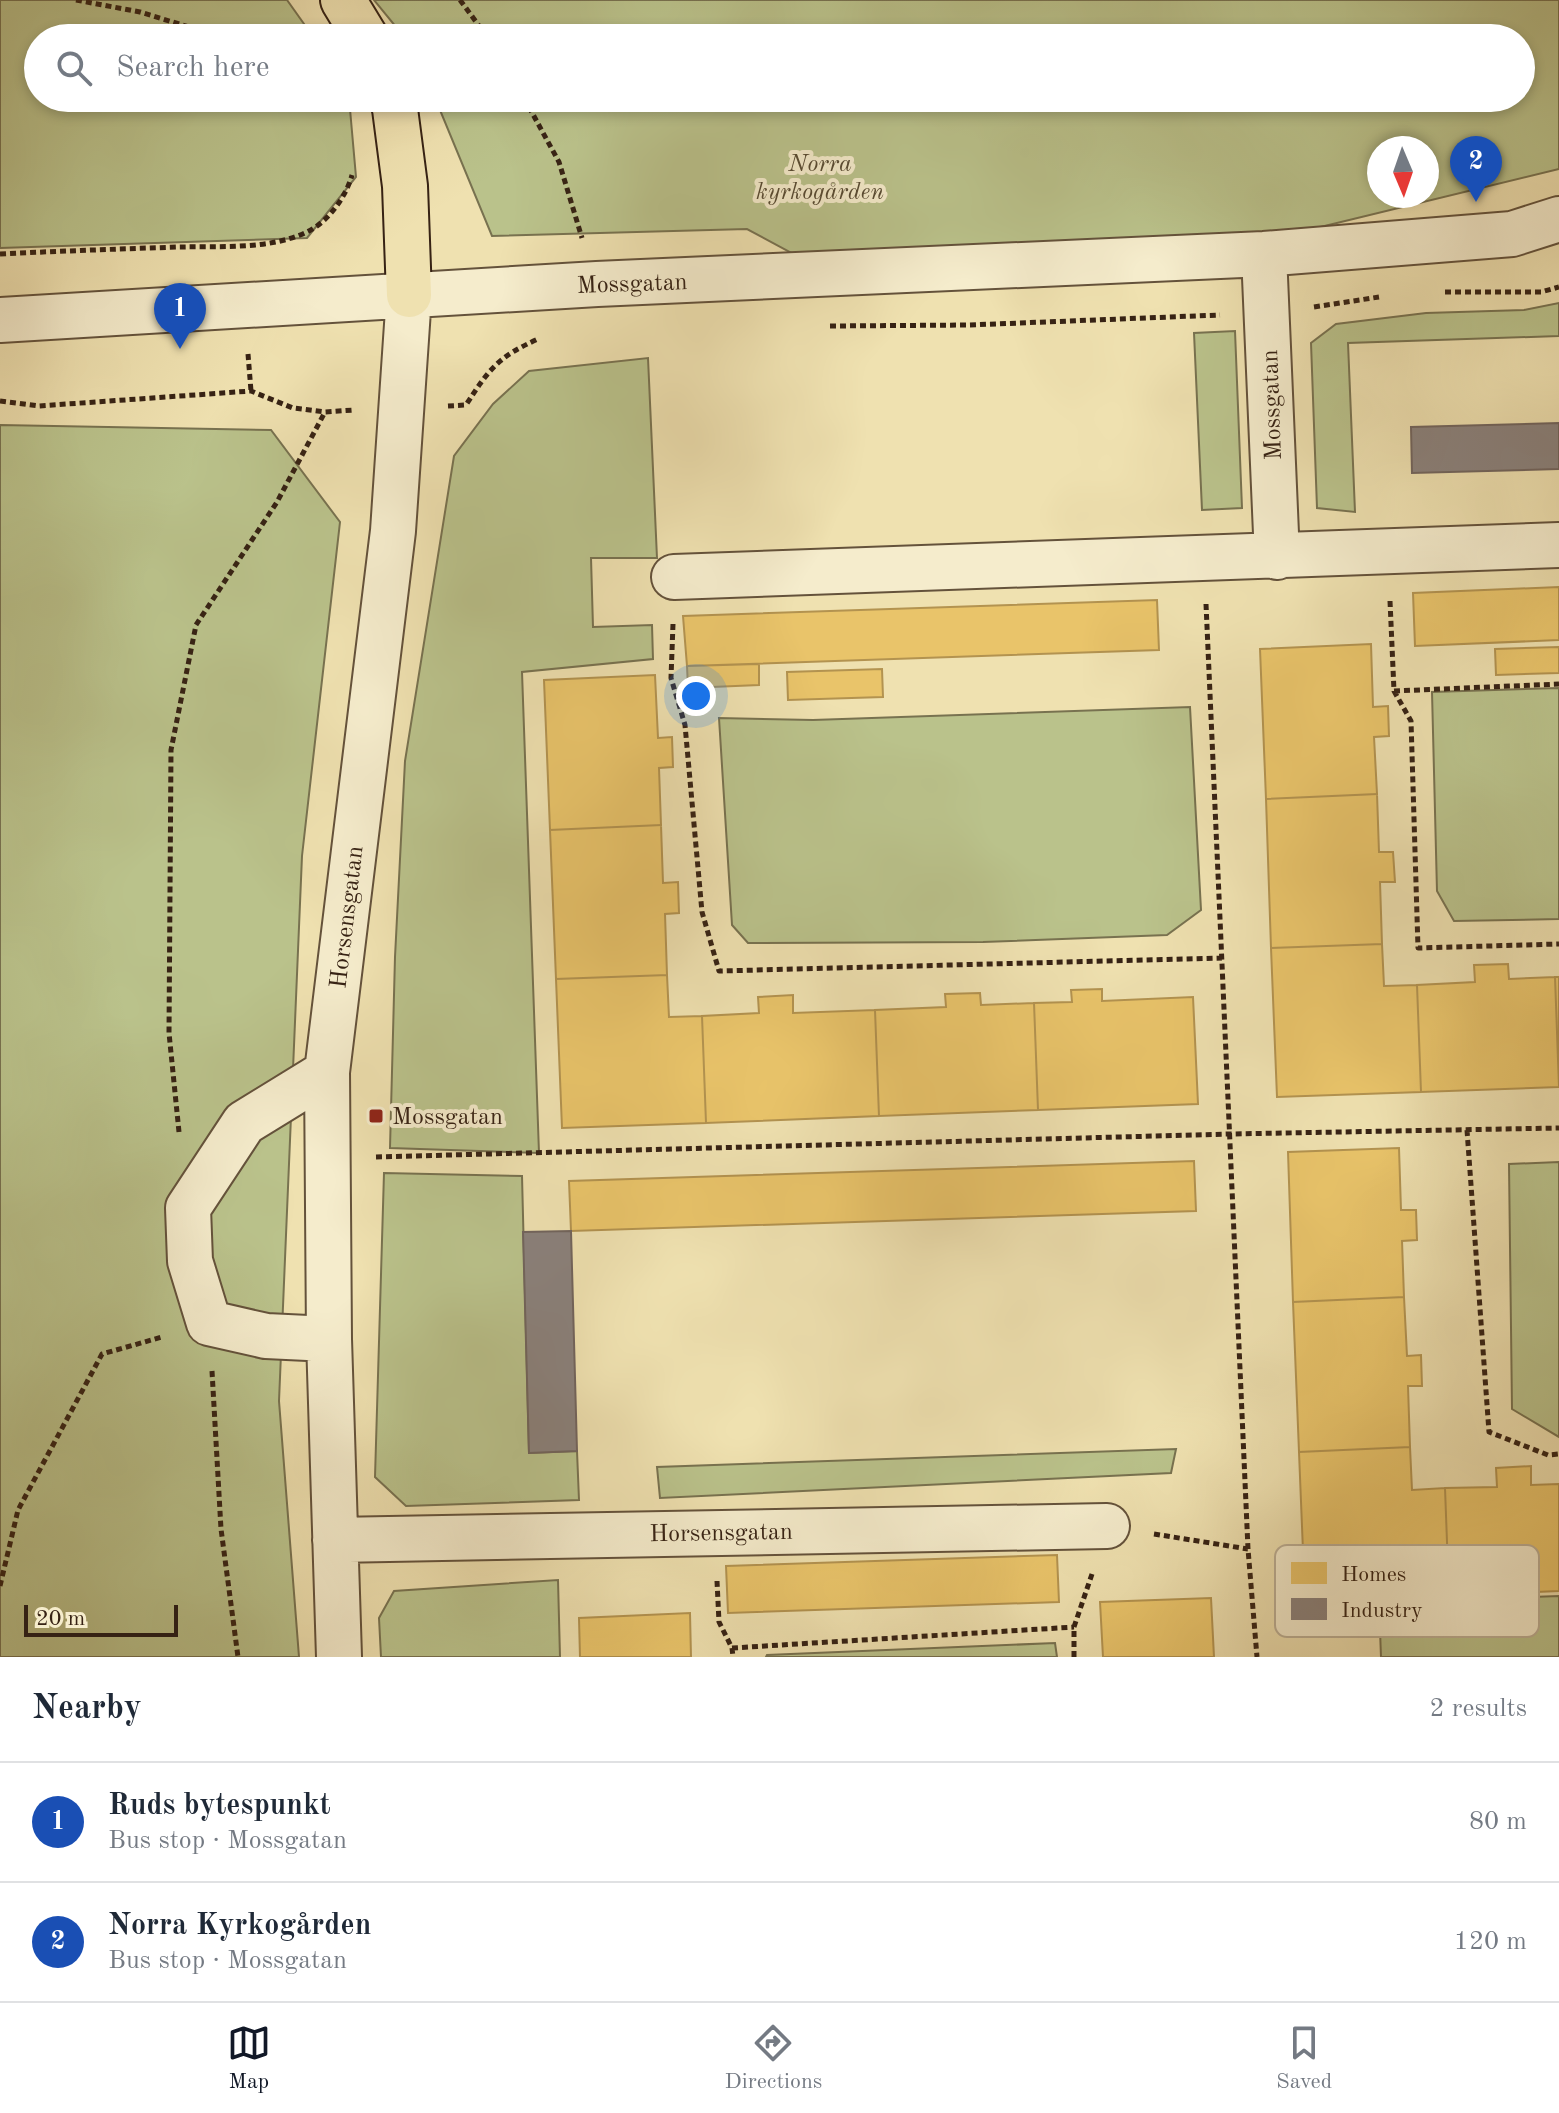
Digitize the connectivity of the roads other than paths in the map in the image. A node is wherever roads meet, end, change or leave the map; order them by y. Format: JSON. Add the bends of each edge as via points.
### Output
{"nodes":[{"id":1,"x":343,"y":0,"type":"edge"},
{"id":2,"x":358,"y":24,"type":"edge"},
{"id":3,"x":395,"y":112,"type":"edge"},
{"id":4,"x":1559,"y":219,"type":"edge"},
{"id":5,"x":1264,"y":254,"type":"junction"},
{"id":6,"x":409,"y":295,"type":"junction"},
{"id":7,"x":0,"y":320,"type":"edge"},
{"id":8,"x":1559,"y":545,"type":"edge"},
{"id":9,"x":1277,"y":557,"type":"junction"},
{"id":10,"x":674,"y":577,"type":"road end"},
{"id":11,"x":327,"y":1072,"type":"junction"},
{"id":12,"x":329,"y":1339,"type":"junction"},
{"id":13,"x":1107,"y":1526,"type":"road end"},
{"id":14,"x":335,"y":1540,"type":"junction"},
{"id":15,"x":339,"y":1657,"type":"edge"}],
"edges":[{"from":1,"to":2,"type":"main road"},
{"from":3,"to":6,"type":"main road","via":[[405,186]]},
{"from":4,"to":5,"type":"street","name":"Mossgatan","via":[[1512,234]]},
{"from":5,"to":6,"type":"street","name":"Mossgatan"},
{"from":5,"to":9,"type":"street","name":"Mossgatan"},
{"from":6,"to":7,"type":"street","name":"Mossgatan"},
{"from":6,"to":11,"type":"street","name":"Horsensgatan","via":[[393,531]]},
{"from":8,"to":9,"type":"street"},
{"from":9,"to":10,"type":"street"},
{"from":11,"to":12,"type":"street","name":"Horsensgatan"},
{"from":11,"to":12,"type":"street","via":[[244,1123],[188,1208],[190,1261],[209,1323],[266,1336]]},
{"from":12,"to":14,"type":"street","name":"Horsensgatan"},
{"from":13,"to":14,"type":"street","name":"Horsensgatan"},
{"from":14,"to":15,"type":"street","name":"Horsensgatan"}]}
